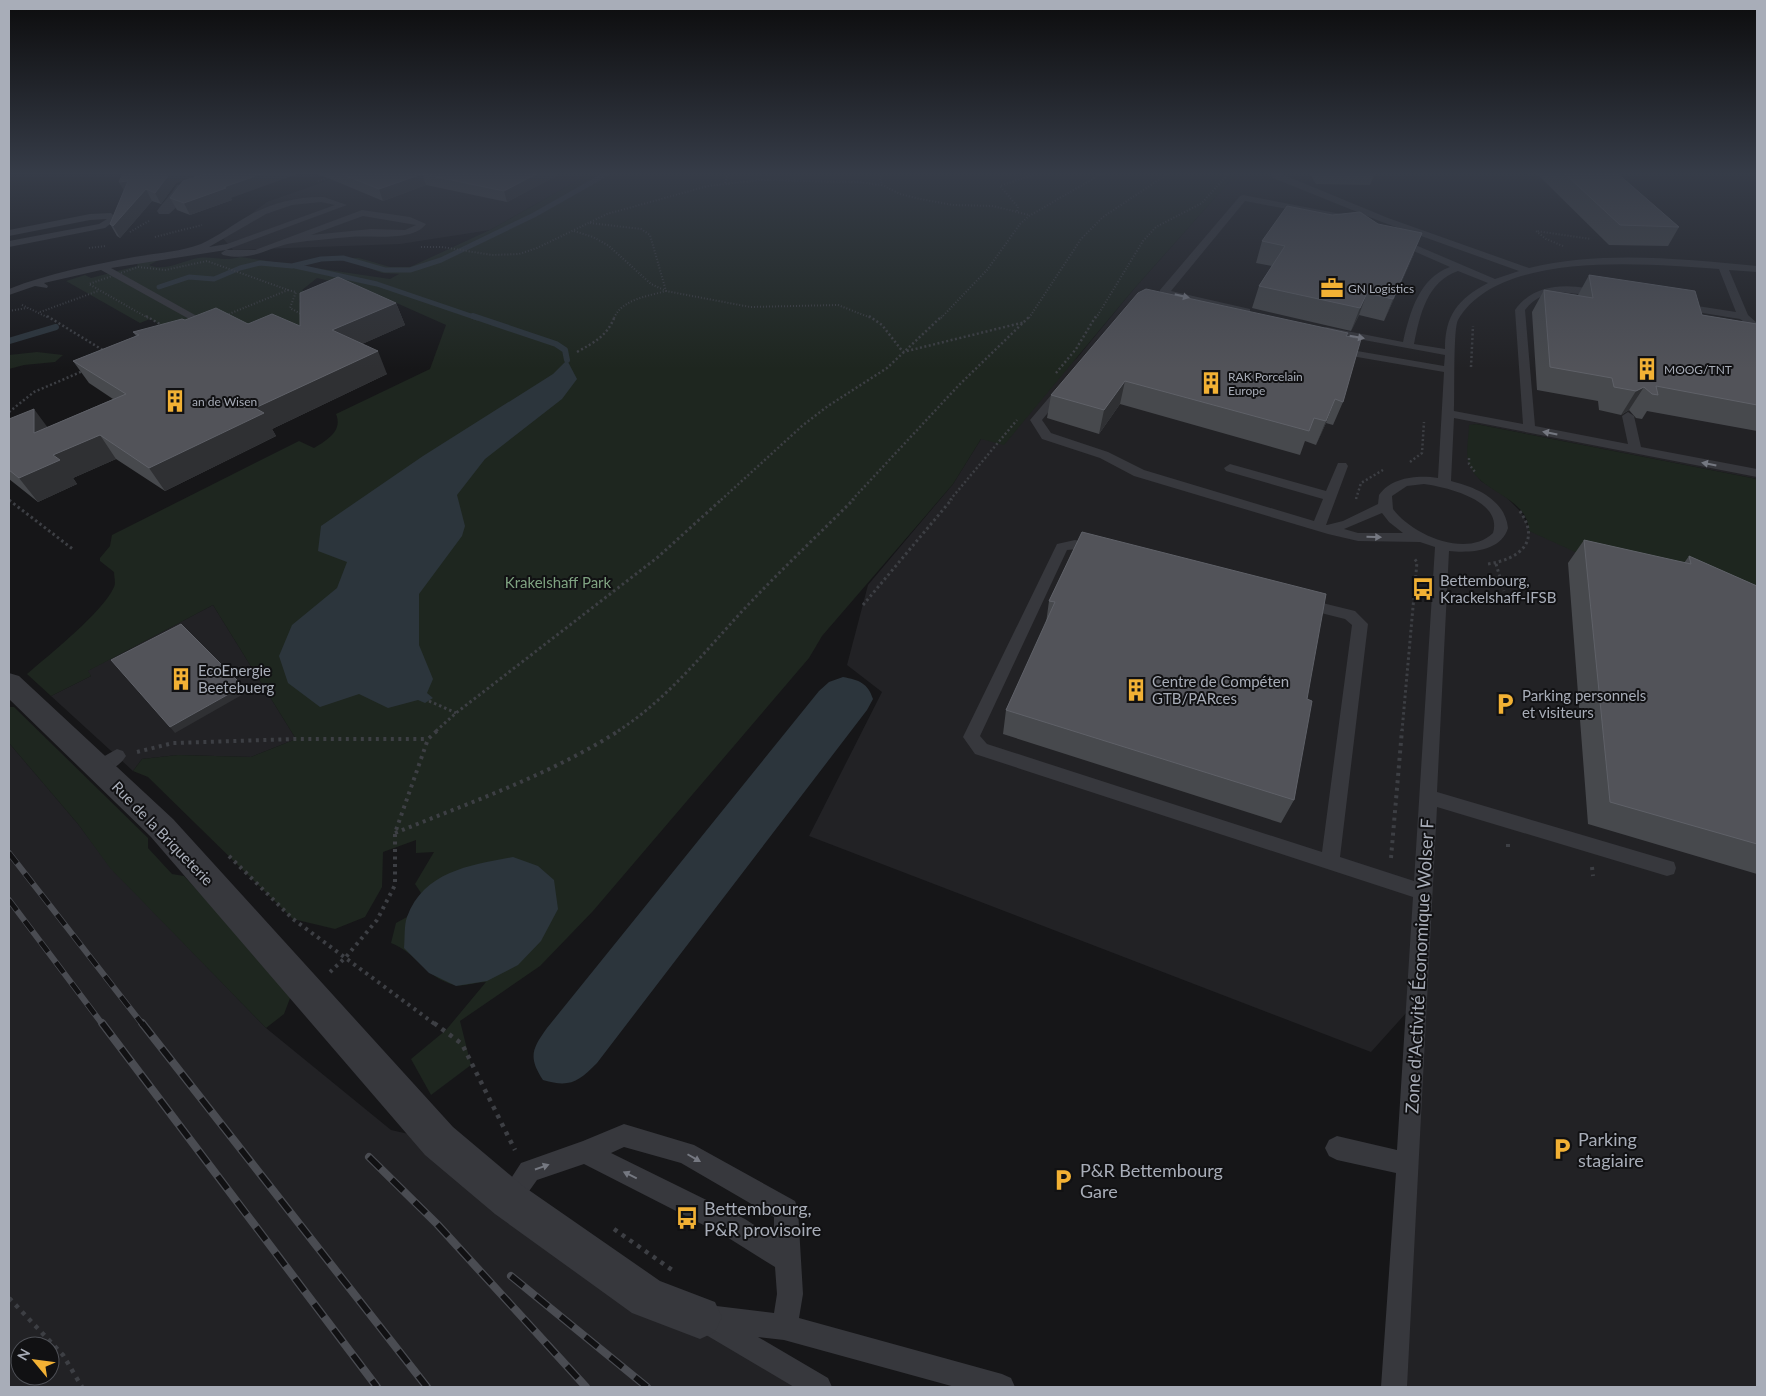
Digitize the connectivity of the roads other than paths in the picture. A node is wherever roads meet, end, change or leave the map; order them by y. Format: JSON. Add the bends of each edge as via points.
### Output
{"nodes":[{"id":1,"x":39,"y":238,"type":"edge"},
{"id":2,"x":222,"y":238,"type":"edge"},
{"id":3,"x":230,"y":238,"type":"edge"},
{"id":4,"x":253,"y":238,"type":"edge"},
{"id":5,"x":298,"y":238,"type":"edge"},
{"id":6,"x":311,"y":238,"type":"edge"},
{"id":7,"x":1209,"y":238,"type":"edge"},
{"id":8,"x":1391,"y":238,"type":"edge"},
{"id":9,"x":1438,"y":238,"type":"edge"},
{"id":10,"x":293,"y":240,"type":"junction"},
{"id":11,"x":9,"y":244,"type":"edge"},
{"id":12,"x":209,"y":246,"type":"junction"},
{"id":13,"x":188,"y":251,"type":"junction"},
{"id":14,"x":100,"y":266,"type":"junction"},
{"id":15,"x":1723,"y":266,"type":"junction"},
{"id":16,"x":1458,"y":267,"type":"junction"},
{"id":17,"x":1757,"y":269,"type":"edge"},
{"id":18,"x":1526,"y":270,"type":"junction"},
{"id":19,"x":1494,"y":282,"type":"junction"},
{"id":20,"x":9,"y":292,"type":"edge"},
{"id":21,"x":1610,"y":295,"type":"edge"},
{"id":22,"x":1665,"y":304,"type":"edge"},
{"id":23,"x":1256,"y":314,"type":"edge"},
{"id":24,"x":1743,"y":316,"type":"junction"},
{"id":25,"x":200,"y":322,"type":"edge"},
{"id":26,"x":1312,"y":327,"type":"edge"},
{"id":27,"x":1757,"y":328,"type":"edge"},
{"id":28,"x":1408,"y":346,"type":"junction"},
{"id":29,"x":1320,"y":347,"type":"edge"},
{"id":30,"x":1451,"y":353,"type":"junction"},
{"id":31,"x":1450,"y":370,"type":"junction"},
{"id":32,"x":1073,"y":377,"type":"edge"},
{"id":33,"x":1448,"y":413,"type":"junction"},
{"id":34,"x":1628,"y":416,"type":"edge"},
{"id":35,"x":1529,"y":429,"type":"junction"},
{"id":36,"x":1635,"y":449,"type":"junction"},
{"id":37,"x":1342,"y":466,"type":"dead end"},
{"id":38,"x":1230,"y":468,"type":"dead end"},
{"id":39,"x":1757,"y":473,"type":"edge"},
{"id":40,"x":1444,"y":483,"type":"junction"},
{"id":41,"x":1330,"y":497,"type":"junction"},
{"id":42,"x":1385,"y":506,"type":"junction"},
{"id":43,"x":1323,"y":529,"type":"junction"},
{"id":44,"x":1420,"y":538,"type":"junction"},
{"id":45,"x":1442,"y":553,"type":"junction"},
{"id":46,"x":1113,"y":554,"type":"edge"},
{"id":47,"x":1283,"y":598,"type":"edge"},
{"id":48,"x":9,"y":683,"type":"edge"},
{"id":49,"x":1428,"y":797,"type":"junction"},
{"id":50,"x":1330,"y":861,"type":"junction"},
{"id":51,"x":1667,"y":868,"type":"dead end"},
{"id":52,"x":1422,"y":892,"type":"junction"},
{"id":53,"x":1337,"y":1148,"type":"dead end"},
{"id":54,"x":585,"y":1152,"type":"junction"},
{"id":55,"x":1408,"y":1164,"type":"junction"},
{"id":56,"x":509,"y":1200,"type":"junction"},
{"id":57,"x":787,"y":1260,"type":"junction"},
{"id":58,"x":700,"y":1317,"type":"junction"},
{"id":59,"x":784,"y":1328,"type":"junction"},
{"id":60,"x":819,"y":1387,"type":"edge"},
{"id":61,"x":1002,"y":1387,"type":"edge"},
{"id":62,"x":1394,"y":1387,"type":"edge"}],
"edges":[{"from":1,"to":11,"type":"lane"},
{"from":2,"to":12,"type":"lane"},
{"from":3,"to":12,"type":"lane"},
{"from":4,"to":13,"type":"lane","via":[[229,247]]},
{"from":5,"to":10,"type":"lane"},
{"from":6,"to":10,"type":"lane"},
{"from":7,"to":23,"type":"lane","one_way":true,"via":[[1164,292]]},
{"from":8,"to":16,"type":"lane"},
{"from":9,"to":18,"type":"lane"},
{"from":10,"to":13,"type":"lane","via":[[256,253]]},
{"from":12,"to":13,"type":"lane"},
{"from":13,"to":14,"type":"lane"},
{"from":14,"to":20,"type":"lane"},
{"from":14,"to":25,"type":"lane"},
{"from":15,"to":17,"type":"lane"},
{"from":15,"to":18,"type":"lane","via":[[1606,261]]},
{"from":15,"to":24,"type":"lane"},
{"from":16,"to":19,"type":"lane"},
{"from":16,"to":28,"type":"lane","via":[[1438,276],[1425,293],[1415,315]]},
{"from":18,"to":19,"type":"lane"},
{"from":19,"to":30,"type":"lane","via":[[1470,299],[1453,321]]},
{"from":21,"to":35,"type":"lane","via":[[1555,289],[1523,303],[1520,310]]},
{"from":22,"to":24,"type":"lane"},
{"from":24,"to":27,"type":"lane"},
{"from":26,"to":28,"type":"lane","one_way":true},
{"from":28,"to":30,"type":"lane"},
{"from":29,"to":31,"type":"lane"},
{"from":30,"to":31,"type":"lane"},
{"from":31,"to":33,"type":"lane"},
{"from":32,"to":43,"type":"lane","via":[[1036,420],[1046,436],[1104,455],[1139,473]]},
{"from":33,"to":35,"type":"lane"},
{"from":33,"to":40,"type":"lane"},
{"from":34,"to":36,"type":"lane"},
{"from":36,"to":35,"type":"lane","one_way":true},
{"from":39,"to":36,"type":"lane","one_way":true},
{"from":37,"to":41,"type":"lane"},
{"from":38,"to":41,"type":"lane"},
{"from":40,"to":42,"type":"lane","via":[[1415,481],[1393,486],[1386,495]]},
{"from":40,"to":45,"type":"lane","via":[[1477,495],[1498,515],[1501,525],[1499,534],[1490,542]]},
{"from":41,"to":43,"type":"lane"},
{"from":42,"to":43,"type":"lane","via":[[1363,517]]},
{"from":42,"to":44,"type":"lane","via":[[1403,528]]},
{"from":43,"to":44,"type":"lane","one_way":true,"via":[[1358,537]]},
{"from":44,"to":45,"type":"lane"},
{"from":45,"to":49,"type":"lane","name":"Zone d'Activité Économique Wolser F"},
{"from":46,"to":50,"type":"lane","via":[[1075,544],[1062,547],[972,738],[981,749]]},
{"from":47,"to":50,"type":"lane","via":[[1350,615],[1360,624]]},
{"from":48,"to":56,"type":"street","name":"Rue de la Briqueterie","via":[[109,762],[162,828],[439,1142]]},
{"from":49,"to":51,"type":"lane"},
{"from":49,"to":52,"type":"lane","name":"Zone d'Activité Économique Wolser F"},
{"from":50,"to":52,"type":"lane"},
{"from":52,"to":55,"type":"lane","name":"Zone d'Activité Économique Wolser F"},
{"from":53,"to":55,"type":"lane"},
{"from":56,"to":54,"type":"lane","one_way":true,"via":[[529,1171]]},
{"from":57,"to":54,"type":"lane","one_way":true,"via":[[736,1228]]},
{"from":54,"to":57,"type":"lane","one_way":true,"via":[[624,1135],[686,1153],[786,1210]]},
{"from":55,"to":62,"type":"lane","name":"Zone d'Activité Économique Wolser F"},
{"from":56,"to":58,"type":"street","name":"Rue de la Briqueterie","via":[[647,1298]]},
{"from":57,"to":59,"type":"lane","via":[[790,1294]]},
{"from":58,"to":59,"type":"lane"},
{"from":58,"to":60,"type":"lane"},
{"from":59,"to":61,"type":"lane"}]}
